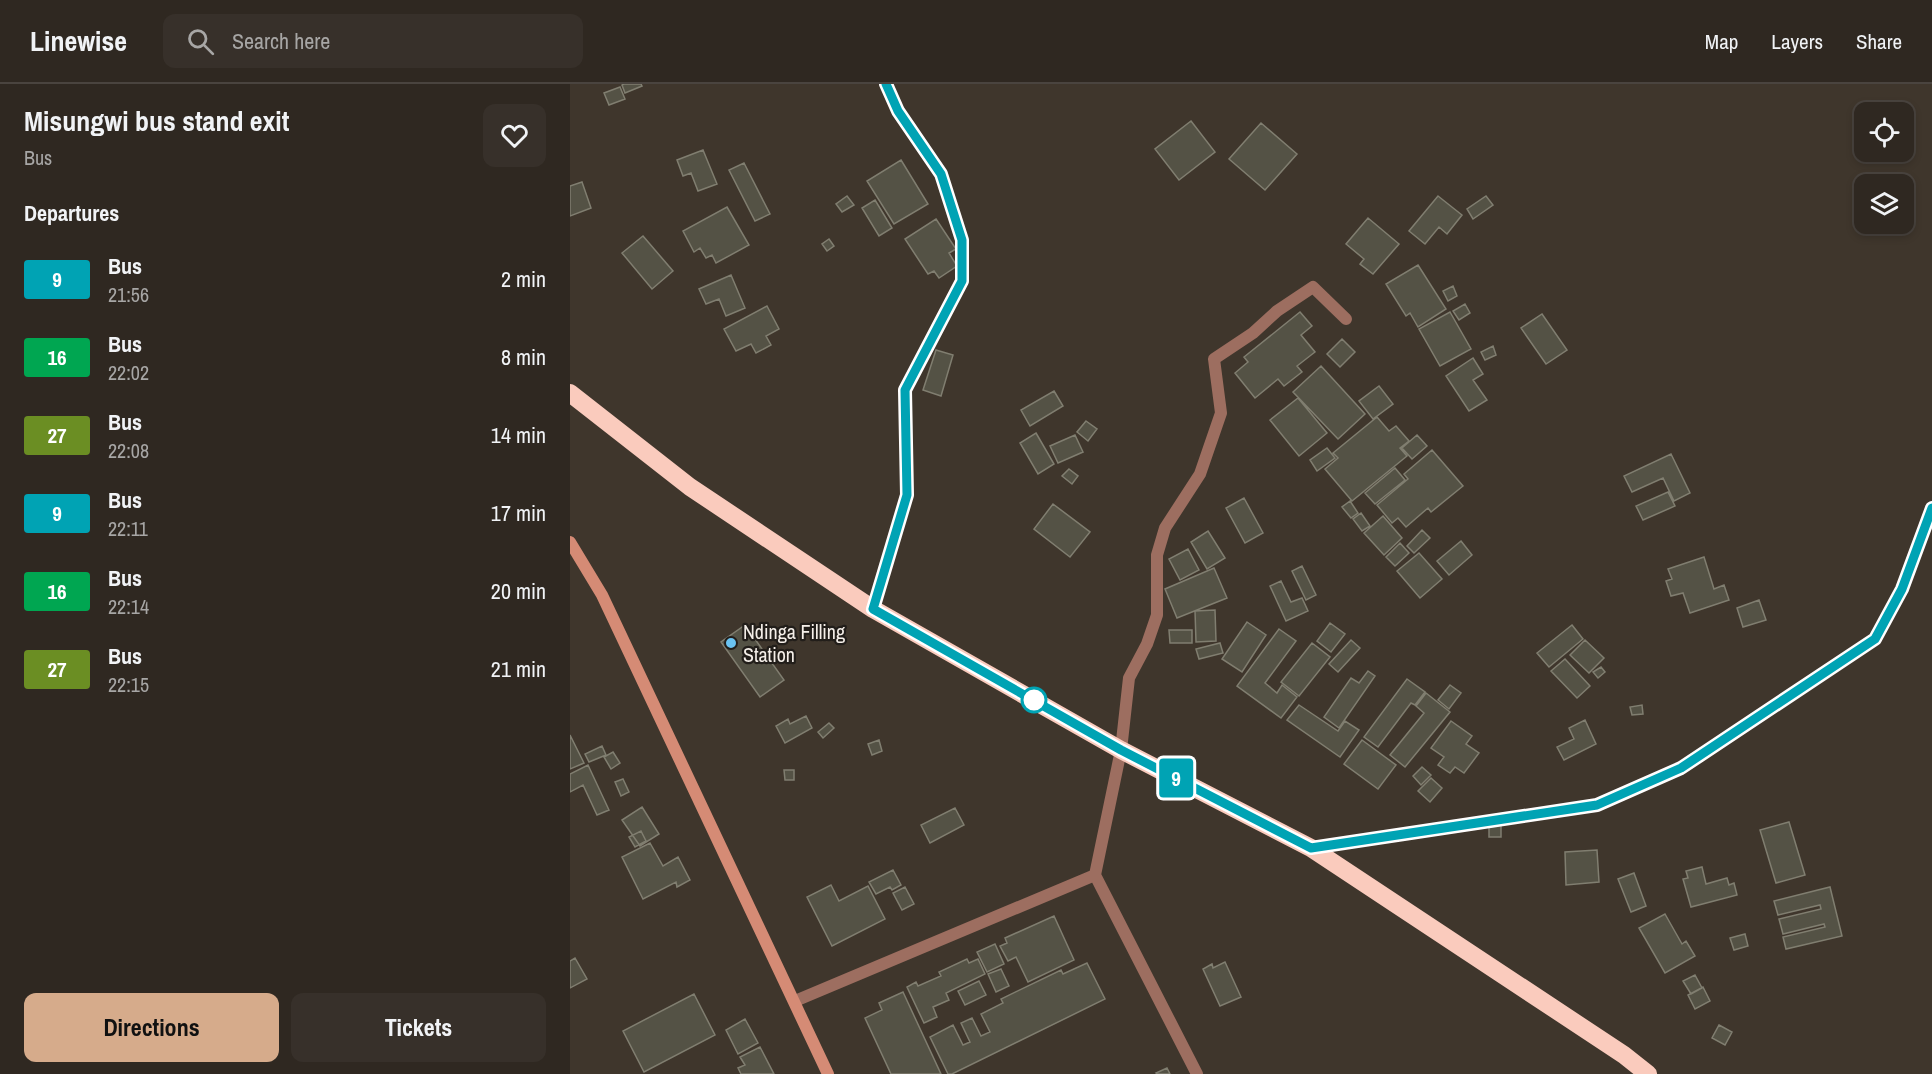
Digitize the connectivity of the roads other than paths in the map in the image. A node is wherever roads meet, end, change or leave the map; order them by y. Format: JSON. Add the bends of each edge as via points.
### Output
{"nodes":[{"id":1,"x":886,"y":84,"type":"edge"},
{"id":2,"x":1346,"y":319,"type":"dead end"},
{"id":3,"x":570,"y":393,"type":"edge"},
{"id":4,"x":1932,"y":508,"type":"edge"},
{"id":5,"x":570,"y":542,"type":"edge"},
{"id":6,"x":873,"y":609,"type":"junction"},
{"id":7,"x":1121,"y":750,"type":"junction"},
{"id":8,"x":1311,"y":848,"type":"junction"},
{"id":9,"x":1095,"y":875,"type":"junction"},
{"id":10,"x":795,"y":1001,"type":"junction"},
{"id":11,"x":828,"y":1074,"type":"edge"},
{"id":12,"x":1197,"y":1074,"type":"edge"},
{"id":13,"x":1648,"y":1074,"type":"edge"}],
"edges":[{"from":1,"to":6,"type":"street","via":[[898,111],[941,174],[962,240],[962,281],[905,390],[907,495]]},
{"from":2,"to":7,"type":"street","via":[[1313,287],[1214,359],[1221,413],[1200,474],[1166,528],[1157,555],[1157,615],[1129,678]]},
{"from":3,"to":6,"type":"highway","via":[[690,487]]},
{"from":4,"to":8,"type":"street","via":[[1902,589],[1875,639],[1681,768],[1597,805]]},
{"from":5,"to":10,"type":"street","via":[[602,595]]},
{"from":6,"to":7,"type":"highway"},
{"from":7,"to":8,"type":"highway"},
{"from":7,"to":9,"type":"street"},
{"from":8,"to":13,"type":"highway"},
{"from":9,"to":10,"type":"street"},
{"from":9,"to":12,"type":"street"},
{"from":10,"to":11,"type":"street"}]}
